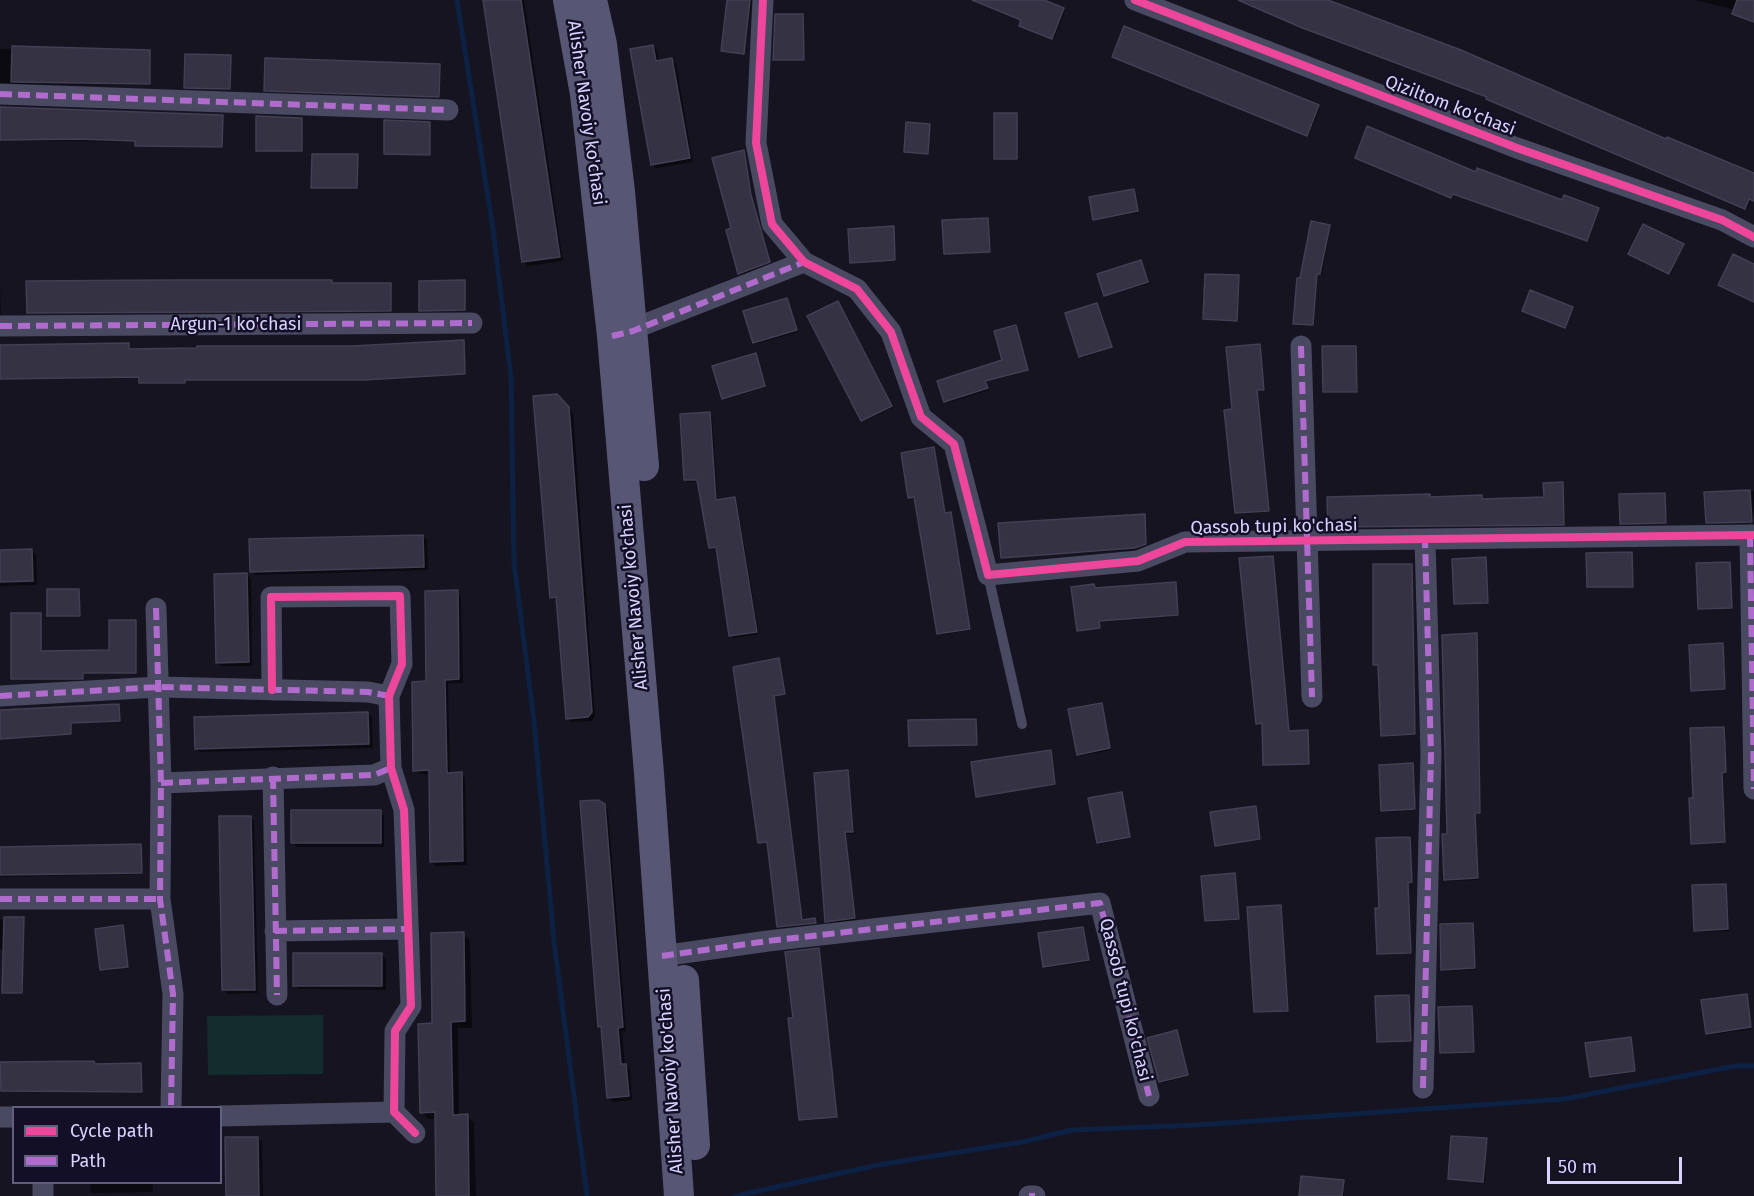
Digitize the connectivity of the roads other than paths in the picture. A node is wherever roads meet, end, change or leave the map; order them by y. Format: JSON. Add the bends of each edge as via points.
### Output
{"nodes":[{"id":1,"x":568,"y":0,"type":"edge"},
{"id":2,"x":592,"y":0,"type":"edge"},
{"id":3,"x":763,"y":0,"type":"edge"},
{"id":4,"x":1135,"y":0,"type":"edge"},
{"id":5,"x":0,"y":94,"type":"edge"},
{"id":6,"x":448,"y":110,"type":"dead end"},
{"id":7,"x":1754,"y":237,"type":"edge"},
{"id":8,"x":804,"y":262,"type":"junction"},
{"id":9,"x":472,"y":323,"type":"dead end"},
{"id":10,"x":0,"y":326,"type":"edge"},
{"id":11,"x":622,"y":333,"type":"junction"},
{"id":12,"x":1301,"y":346,"type":"dead end"},
{"id":13,"x":1752,"y":535,"type":"edge"},
{"id":14,"x":1425,"y":540,"type":"junction"},
{"id":15,"x":1306,"y":542,"type":"junction"},
{"id":16,"x":988,"y":574,"type":"junction"},
{"id":17,"x":156,"y":608,"type":"dead end"},
{"id":18,"x":159,"y":687,"type":"junction"},
{"id":19,"x":272,"y":690,"type":"junction"},
{"id":20,"x":0,"y":696,"type":"edge"},
{"id":21,"x":389,"y":696,"type":"junction"},
{"id":22,"x":1312,"y":697,"type":"dead end"},
{"id":23,"x":1022,"y":723,"type":"dead end"},
{"id":24,"x":391,"y":768,"type":"junction"},
{"id":25,"x":273,"y":777,"type":"junction"},
{"id":26,"x":161,"y":783,"type":"junction"},
{"id":27,"x":1754,"y":789,"type":"edge"},
{"id":28,"x":0,"y":899,"type":"edge"},
{"id":29,"x":160,"y":899,"type":"junction"},
{"id":30,"x":408,"y":929,"type":"junction"},
{"id":31,"x":275,"y":931,"type":"junction"},
{"id":32,"x":672,"y":955,"type":"junction"},
{"id":33,"x":277,"y":995,"type":"dead end"},
{"id":34,"x":1423,"y":1088,"type":"dead end"},
{"id":35,"x":1149,"y":1096,"type":"dead end"},
{"id":36,"x":171,"y":1106,"type":"edge"},
{"id":37,"x":394,"y":1112,"type":"junction"},
{"id":38,"x":222,"y":1116,"type":"edge"},
{"id":39,"x":415,"y":1133,"type":"dead end"},
{"id":40,"x":691,"y":1196,"type":"edge"},
{"id":41,"x":1029,"y":1196,"type":"edge"},
{"id":42,"x":1035,"y":1196,"type":"edge"}],
"edges":[{"from":1,"to":11,"type":"main road","name":"Alisher Navoiy ko'chasi"},
{"from":2,"to":11,"type":"main road","name":"Alisher Navoiy ko'chasi","via":[[602,44],[618,180]]},
{"from":3,"to":8,"type":"street","via":[[756,142],[772,224]]},
{"from":4,"to":7,"type":"street","name":"Qiziltom ko'chasi","via":[[1517,148],[1722,220]]},
{"from":5,"to":6,"type":"street"},
{"from":8,"to":11,"type":"street"},
{"from":8,"to":16,"type":"street","via":[[857,289],[891,332],[921,417],[954,444]]},
{"from":9,"to":10,"type":"street","name":"Argun-1 ko'chasi"},
{"from":11,"to":32,"type":"main road","name":"Alisher Navoiy ko'chasi"},
{"from":12,"to":15,"type":"street"},
{"from":13,"to":14,"type":"street","name":"Qassob tupi ko'chasi"},
{"from":13,"to":27,"type":"street"},
{"from":14,"to":15,"type":"street","name":"Qassob tupi ko'chasi"},
{"from":14,"to":34,"type":"street","via":[[1431,754]]},
{"from":15,"to":16,"type":"street","name":"Qassob tupi ko'chasi","via":[[1185,542],[1138,561]]},
{"from":15,"to":22,"type":"street"},
{"from":16,"to":23,"type":"lane"},
{"from":17,"to":18,"type":"street"},
{"from":18,"to":19,"type":"street"},
{"from":18,"to":20,"type":"street"},
{"from":18,"to":26,"type":"street"},
{"from":19,"to":21,"type":"street"},
{"from":19,"to":21,"type":"street","via":[[271,597],[400,596],[402,664]]},
{"from":21,"to":24,"type":"street"},
{"from":24,"to":25,"type":"street","via":[[374,775]]},
{"from":24,"to":30,"type":"street","via":[[404,810]]},
{"from":25,"to":26,"type":"street"},
{"from":25,"to":31,"type":"street"},
{"from":26,"to":29,"type":"street"},
{"from":28,"to":29,"type":"street"},
{"from":29,"to":36,"type":"street","via":[[173,994]]},
{"from":30,"to":31,"type":"street"},
{"from":30,"to":37,"type":"street","via":[[411,1006],[394,1031]]},
{"from":31,"to":33,"type":"street"},
{"from":32,"to":35,"type":"street","name":"Qassob tupi ko'chasi","via":[[1100,903]]},
{"from":32,"to":40,"type":"main road","name":"Alisher Navoiy ko'chasi"},
{"from":37,"to":38,"type":"street"},
{"from":37,"to":39,"type":"street"},
{"from":41,"to":42,"type":"street"}]}
